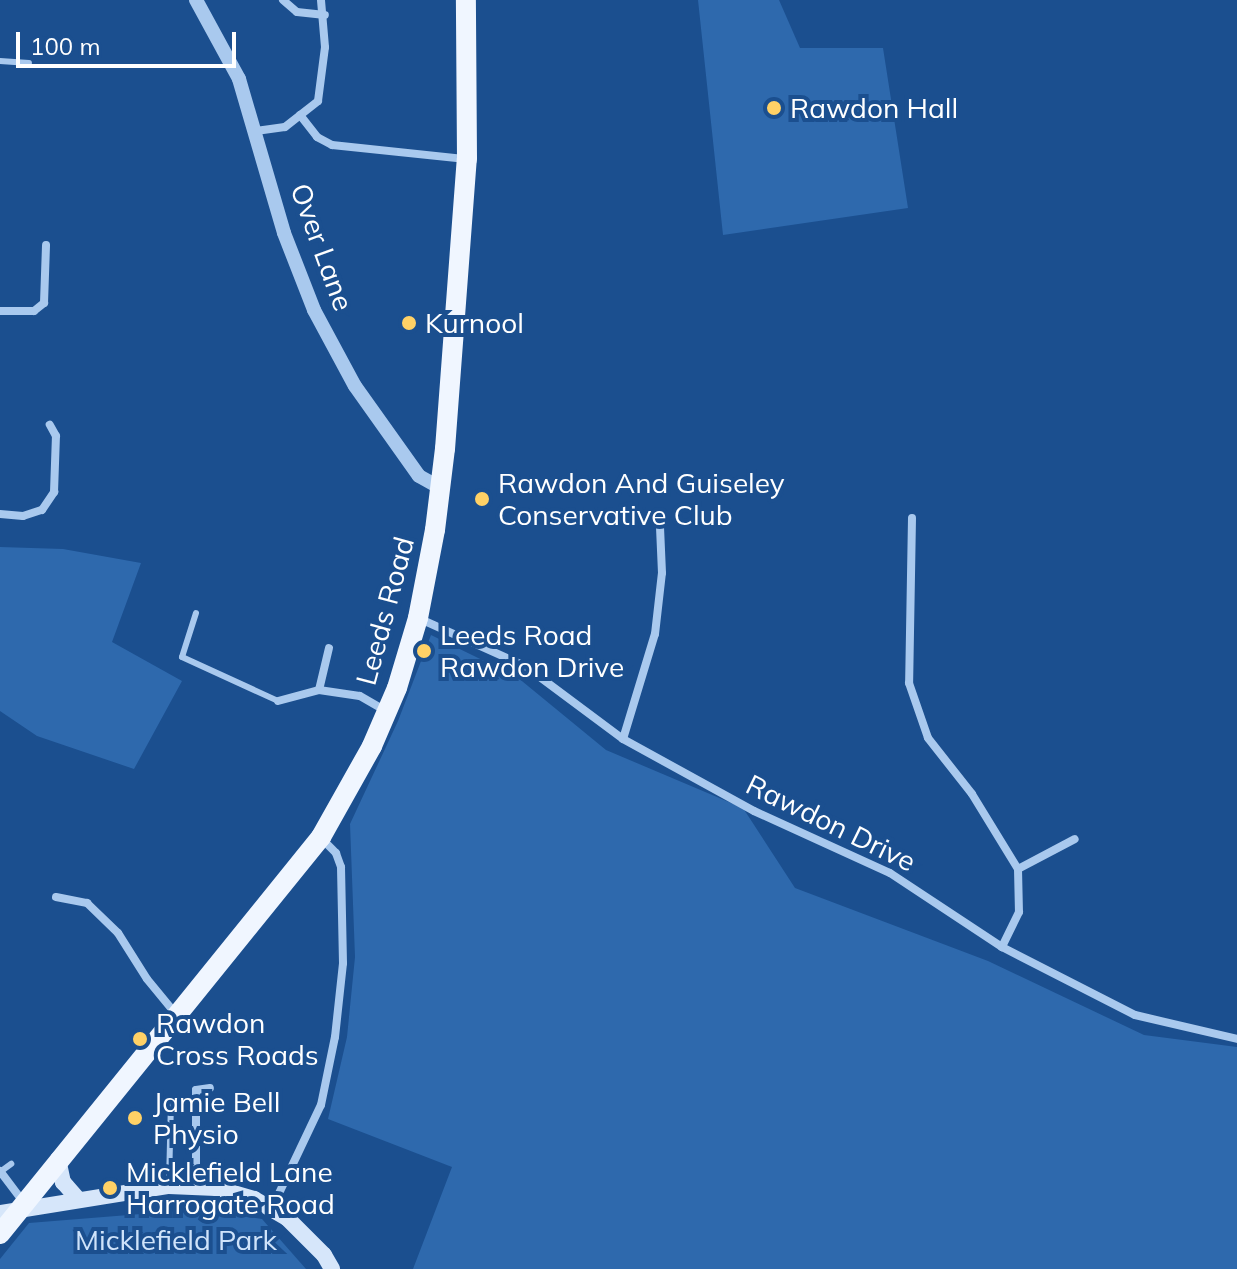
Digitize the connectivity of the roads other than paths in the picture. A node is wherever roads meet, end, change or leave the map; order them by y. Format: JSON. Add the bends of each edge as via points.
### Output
{"nodes":[{"id":1,"x":196,"y":0,"type":"edge"},
{"id":2,"x":283,"y":0,"type":"edge"},
{"id":3,"x":321,"y":0,"type":"edge"},
{"id":4,"x":466,"y":0,"type":"edge"},
{"id":5,"x":325,"y":15,"type":"junction"},
{"id":6,"x":0,"y":61,"type":"edge"},
{"id":7,"x":29,"y":63,"type":"dead end"},
{"id":8,"x":300,"y":115,"type":"junction"},
{"id":9,"x":256,"y":131,"type":"junction"},
{"id":10,"x":467,"y":159,"type":"junction"},
{"id":11,"x":46,"y":245,"type":"dead end"},
{"id":12,"x":0,"y":311,"type":"edge"},
{"id":13,"x":50,"y":425,"type":"dead end"},
{"id":14,"x":441,"y":488,"type":"junction"},
{"id":15,"x":0,"y":514,"type":"edge"},
{"id":16,"x":912,"y":518,"type":"dead end"},
{"id":17,"x":660,"y":527,"type":"dead end"},
{"id":18,"x":196,"y":613,"type":"dead end"},
{"id":19,"x":418,"y":618,"type":"junction"},
{"id":20,"x":329,"y":648,"type":"dead end"},
{"id":21,"x":319,"y":690,"type":"junction"},
{"id":22,"x":278,"y":701,"type":"joint"},
{"id":23,"x":387,"y":712,"type":"junction"},
{"id":24,"x":623,"y":739,"type":"junction"},
{"id":25,"x":321,"y":837,"type":"junction"},
{"id":26,"x":1075,"y":839,"type":"dead end"},
{"id":27,"x":1018,"y":869,"type":"junction"},
{"id":28,"x":56,"y":897,"type":"dead end"},
{"id":29,"x":1002,"y":947,"type":"junction"},
{"id":30,"x":176,"y":1014,"type":"junction"},
{"id":31,"x":1237,"y":1039,"type":"edge"},
{"id":32,"x":210,"y":1088,"type":"dead end"},
{"id":33,"x":171,"y":1099,"type":"dead end"},
{"id":34,"x":58,"y":1159,"type":"junction"},
{"id":35,"x":11,"y":1164,"type":"dead end"},
{"id":36,"x":0,"y":1171,"type":"edge"},
{"id":37,"x":169,"y":1186,"type":"junction"},
{"id":38,"x":196,"y":1186,"type":"junction"},
{"id":39,"x":78,"y":1199,"type":"junction"},
{"id":40,"x":14,"y":1208,"type":"edge"},
{"id":41,"x":272,"y":1208,"type":"junction"},
{"id":42,"x":0,"y":1234,"type":"edge"},
{"id":43,"x":332,"y":1269,"type":"edge"}],
"edges":[{"from":1,"to":9,"type":"street","name":"Over Lane","via":[[239,79]]},
{"from":2,"to":5,"type":"street","via":[[297,12]]},
{"from":3,"to":5,"type":"street"},
{"from":4,"to":10,"type":"main road","name":"Leeds Road"},
{"from":5,"to":8,"type":"street","via":[[318,101]]},
{"from":6,"to":7,"type":"lane"},
{"from":8,"to":9,"type":"street","via":[[285,127]]},
{"from":8,"to":10,"type":"street","via":[[317,137],[332,145]]},
{"from":9,"to":14,"type":"street","name":"Over Lane","via":[[284,233],[314,310],[373,412],[419,476]]},
{"from":10,"to":14,"type":"main road","name":"Leeds Road"},
{"from":11,"to":12,"type":"street","via":[[44,303],[34,311]]},
{"from":13,"to":15,"type":"street","via":[[56,436],[54,492],[42,510],[23,516]]},
{"from":14,"to":19,"type":"main road","name":"Leeds Road"},
{"from":16,"to":27,"type":"street","via":[[909,683],[928,738],[972,794]]},
{"from":17,"to":24,"type":"street","via":[[662,573],[655,634]]},
{"from":18,"to":22,"type":"lane","via":[[182,657]]},
{"from":19,"to":23,"type":"main road","name":"Leeds Road"},
{"from":19,"to":24,"type":"street","name":"Rawdon Drive","via":[[525,666]]},
{"from":20,"to":21,"type":"street"},
{"from":21,"to":22,"type":"street"},
{"from":21,"to":23,"type":"street","via":[[360,696]]},
{"from":23,"to":25,"type":"main road","name":"Leeds Road"},
{"from":24,"to":29,"type":"street","name":"Rawdon Drive","via":[[754,811],[890,873]]},
{"from":25,"to":30,"type":"main road","name":"Leeds Road"},
{"from":25,"to":41,"type":"street","via":[[341,867],[343,963],[336,1026],[321,1105]]},
{"from":26,"to":27,"type":"street"},
{"from":27,"to":29,"type":"street","via":[[1019,912]]},
{"from":28,"to":30,"type":"street","via":[[87,903],[118,933]]},
{"from":29,"to":31,"type":"street","name":"Rawdon Drive","via":[[1135,1015]]},
{"from":30,"to":34,"type":"main road","name":"Leeds Road"},
{"from":32,"to":38,"type":"street","via":[[196,1090]]},
{"from":33,"to":37,"type":"lane"},
{"from":34,"to":39,"type":"main road","via":[[63,1182]]},
{"from":34,"to":40,"type":"main road","name":"Leeds Road"},
{"from":35,"to":36,"type":"lane"},
{"from":36,"to":40,"type":"street"},
{"from":37,"to":38,"type":"main road"},
{"from":37,"to":39,"type":"main road"},
{"from":38,"to":41,"type":"main road","via":[[235,1192]]},
{"from":39,"to":40,"type":"main road"},
{"from":40,"to":42,"type":"main road","name":"Leeds Road"},
{"from":41,"to":43,"type":"main road","via":[[324,1255]]}]}
